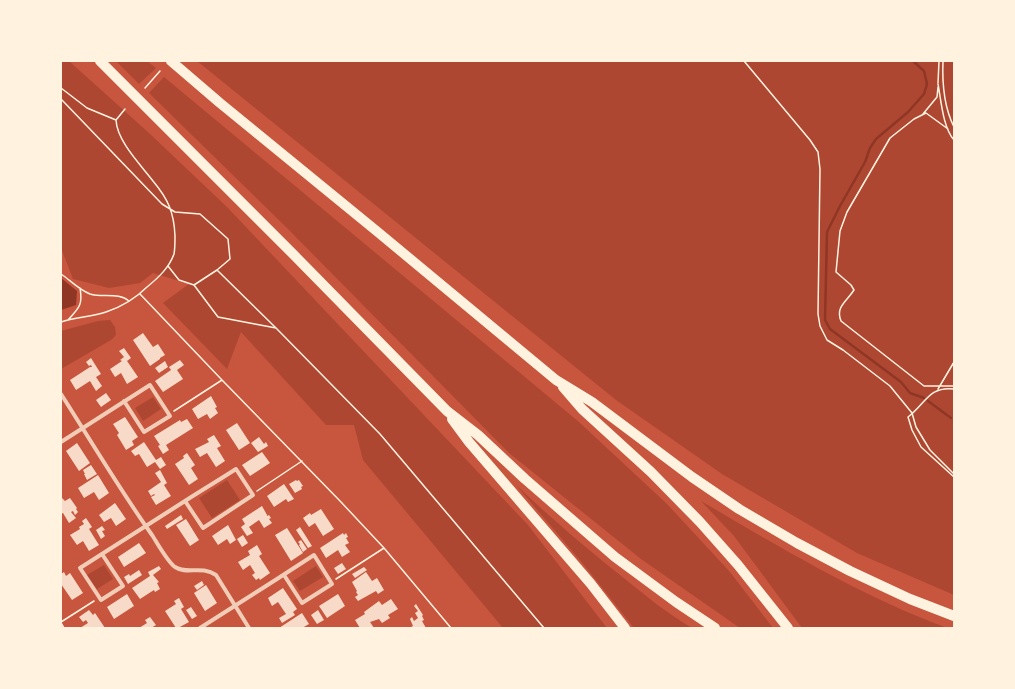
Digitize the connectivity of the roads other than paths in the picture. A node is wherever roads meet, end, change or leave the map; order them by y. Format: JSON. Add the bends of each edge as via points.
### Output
{"nodes":[{"id":1,"x":100,"y":61,"type":"edge"},
{"id":2,"x":171,"y":61,"type":"edge"},
{"id":3,"x":556,"y":380,"type":"junction"},
{"id":4,"x":61,"y":394,"type":"edge"},
{"id":5,"x":124,"y":401,"type":"junction"},
{"id":6,"x":447,"y":411,"type":"junction"},
{"id":7,"x":83,"y":428,"type":"junction"},
{"id":8,"x":61,"y":442,"type":"edge"},
{"id":9,"x":185,"y":501,"type":"junction"},
{"id":10,"x":146,"y":527,"type":"junction"},
{"id":11,"x":102,"y":554,"type":"junction"},
{"id":12,"x":284,"y":575,"type":"junction"},
{"id":13,"x":235,"y":606,"type":"junction"},
{"id":14,"x":954,"y":616,"type":"edge"},
{"id":15,"x":200,"y":628,"type":"edge"},
{"id":16,"x":249,"y":628,"type":"edge"},
{"id":17,"x":625,"y":628,"type":"edge"},
{"id":18,"x":716,"y":628,"type":"edge"},
{"id":19,"x":788,"y":628,"type":"edge"}],
"edges":[{"from":1,"to":6,"type":"highway"},
{"from":2,"to":3,"type":"highway"},
{"from":3,"to":14,"type":"highway","via":[[592,402],[692,478],[739,509],[850,571]]},
{"from":3,"to":19,"type":"highway","via":[[582,409],[651,472],[700,522]]},
{"from":4,"to":7,"type":"street"},
{"from":5,"to":5,"type":"street","via":[[144,432],[170,416],[150,385]]},
{"from":5,"to":7,"type":"street"},
{"from":6,"to":17,"type":"highway","via":[[469,442],[591,584]]},
{"from":6,"to":18,"type":"highway","via":[[478,435],[524,479],[615,557]]},
{"from":7,"to":8,"type":"street"},
{"from":7,"to":10,"type":"street"},
{"from":9,"to":9,"type":"street","via":[[236,469],[253,496],[202,528]]},
{"from":9,"to":10,"type":"street"},
{"from":10,"to":11,"type":"street"},
{"from":10,"to":13,"type":"street","via":[[173,565],[183,570],[205,570],[216,575]]},
{"from":11,"to":11,"type":"street","via":[[123,586],[101,600],[80,568]]},
{"from":12,"to":12,"type":"street","via":[[302,603],[332,584],[314,555]]},
{"from":12,"to":13,"type":"street"},
{"from":13,"to":15,"type":"street"},
{"from":13,"to":16,"type":"street"}]}
